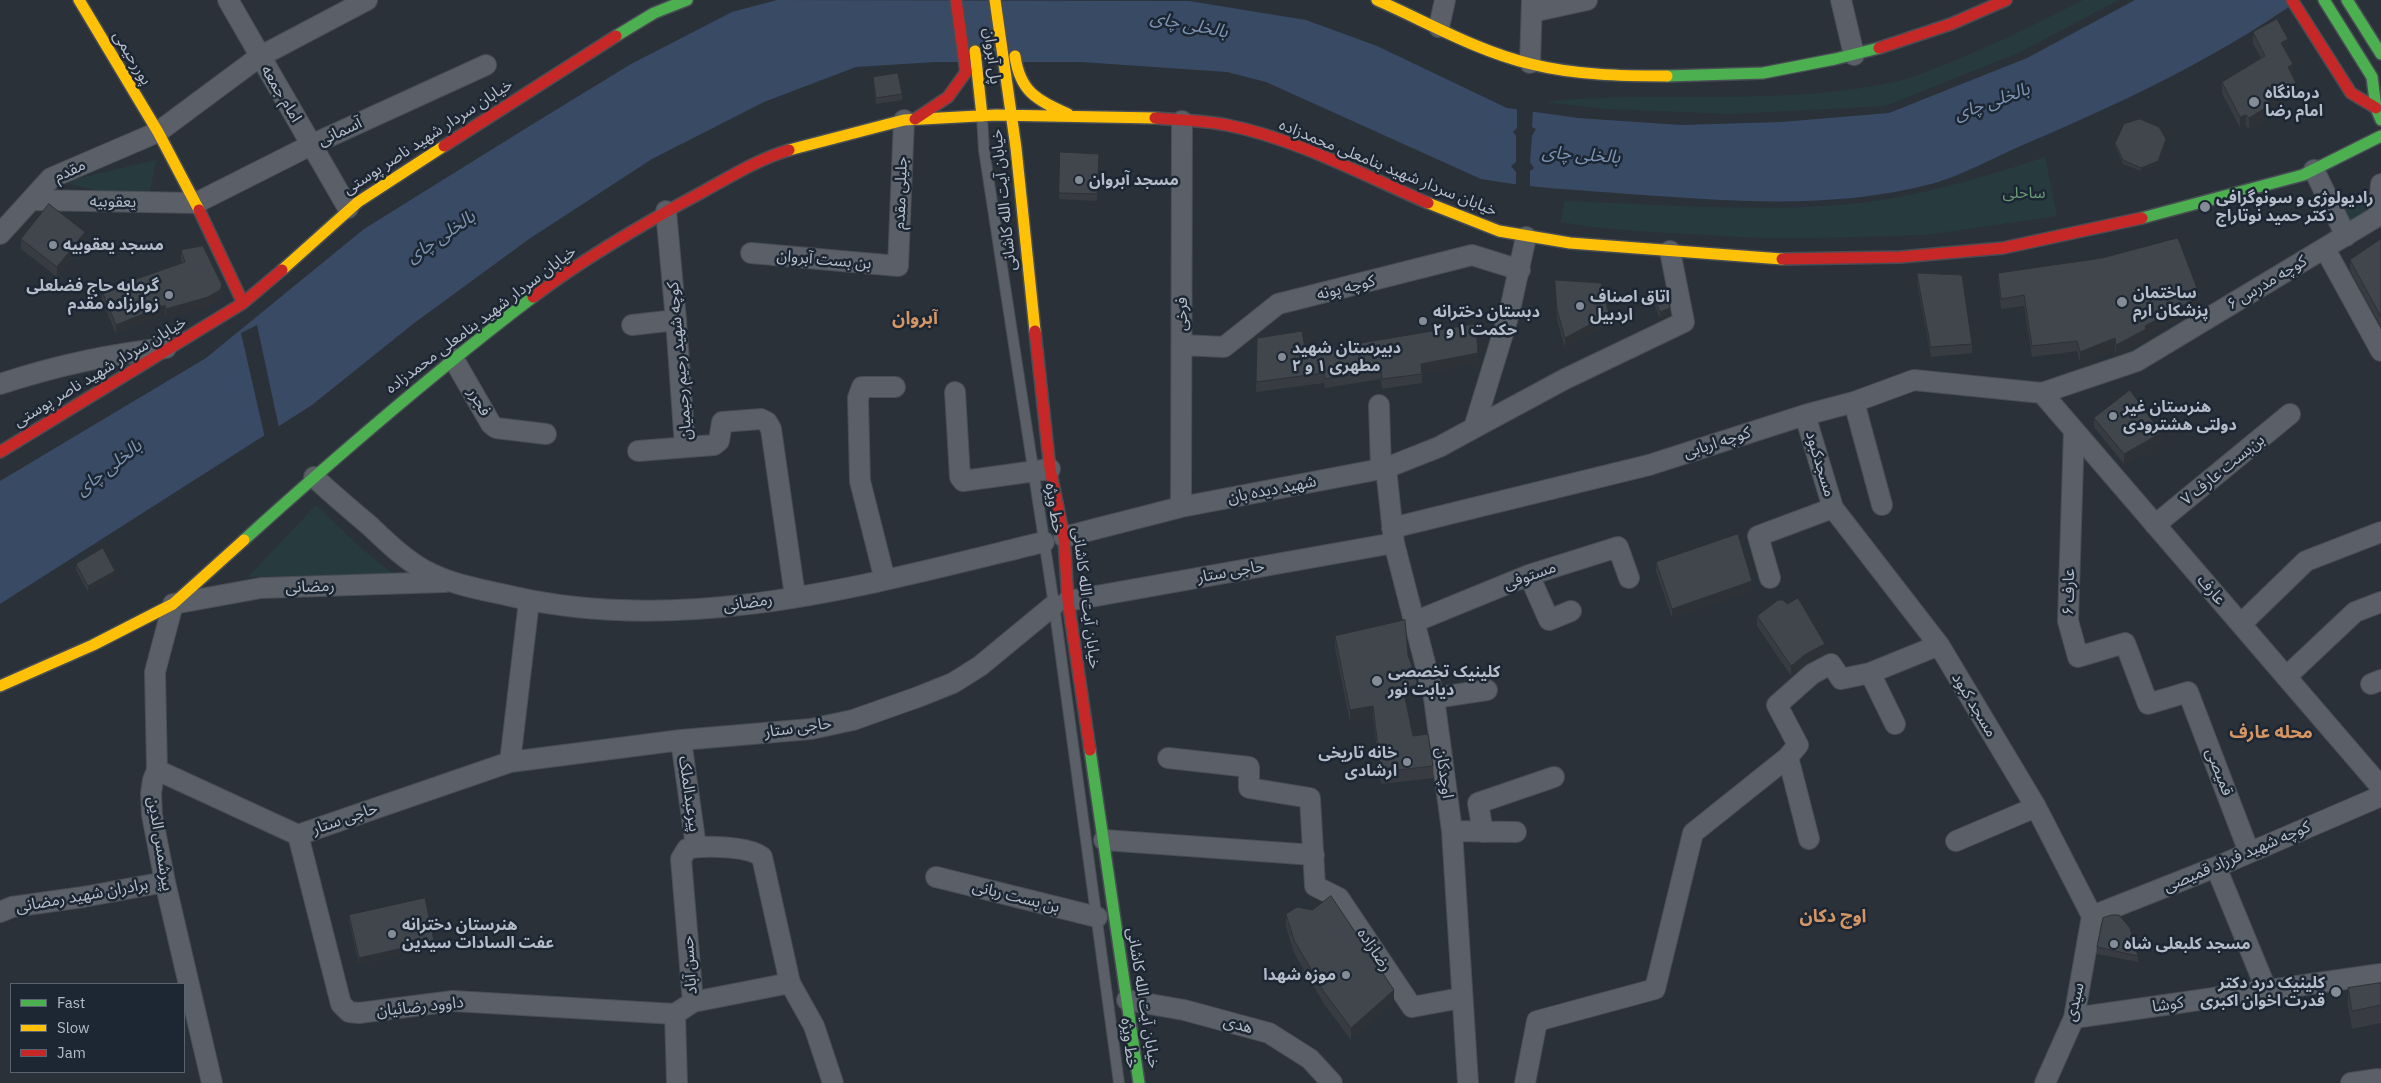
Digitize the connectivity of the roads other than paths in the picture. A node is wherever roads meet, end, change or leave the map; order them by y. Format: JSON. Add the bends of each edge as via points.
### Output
{"nodes":[{"id":1,"x":79,"y":0,"type":"edge"},
{"id":2,"x":228,"y":0,"type":"edge"},
{"id":3,"x":367,"y":0,"type":"edge"},
{"id":4,"x":687,"y":0,"type":"edge"},
{"id":5,"x":956,"y":0,"type":"edge"},
{"id":6,"x":968,"y":0,"type":"edge"},
{"id":7,"x":996,"y":0,"type":"edge"},
{"id":8,"x":1377,"y":0,"type":"edge"},
{"id":9,"x":1445,"y":0,"type":"edge"},
{"id":10,"x":1587,"y":0,"type":"edge"},
{"id":11,"x":1840,"y":0,"type":"edge"},
{"id":12,"x":2006,"y":0,"type":"edge"},
{"id":13,"x":2292,"y":0,"type":"edge"},
{"id":14,"x":2324,"y":0,"type":"edge"},
{"id":15,"x":2347,"y":0,"type":"edge"},
{"id":16,"x":1532,"y":6,"type":"edge"},
{"id":17,"x":1439,"y":27,"type":"junction"},
{"id":18,"x":1014,"y":40,"type":"dead end"},
{"id":19,"x":2381,"y":54,"type":"edge"},
{"id":20,"x":1854,"y":55,"type":"junction"},
{"id":21,"x":259,"y":57,"type":"junction"},
{"id":22,"x":1530,"y":64,"type":"junction"},
{"id":23,"x":486,"y":65,"type":"dead end"},
{"id":24,"x":1011,"y":70,"type":"junction"},
{"id":25,"x":2376,"y":108,"type":"junction"},
{"id":26,"x":1011,"y":115,"type":"junction"},
{"id":27,"x":982,"y":116,"type":"junction"},
{"id":28,"x":1070,"y":116,"type":"junction"},
{"id":29,"x":909,"y":120,"type":"junction"},
{"id":30,"x":2381,"y":120,"type":"edge"},
{"id":31,"x":1182,"y":121,"type":"junction"},
{"id":32,"x":158,"y":132,"type":"junction"},
{"id":33,"x":2381,"y":136,"type":"edge"},
{"id":34,"x":311,"y":145,"type":"junction"},
{"id":35,"x":2314,"y":170,"type":"junction"},
{"id":36,"x":2381,"y":184,"type":"edge"},
{"id":37,"x":30,"y":200,"type":"junction"},
{"id":38,"x":196,"y":203,"type":"junction"},
{"id":39,"x":348,"y":208,"type":"junction"},
{"id":40,"x":666,"y":211,"type":"junction"},
{"id":41,"x":3,"y":226,"type":"edge"},
{"id":42,"x":2346,"y":236,"type":"junction"},
{"id":43,"x":1526,"y":237,"type":"junction"},
{"id":44,"x":2325,"y":249,"type":"junction"},
{"id":45,"x":1670,"y":251,"type":"junction"},
{"id":46,"x":751,"y":253,"type":"dead end"},
{"id":47,"x":898,"y":266,"type":"joint"},
{"id":48,"x":1520,"y":270,"type":"junction"},
{"id":49,"x":243,"y":303,"type":"junction"},
{"id":50,"x":676,"y":320,"type":"junction"},
{"id":51,"x":632,"y":325,"type":"dead end"},
{"id":52,"x":1182,"y":345,"type":"junction"},
{"id":53,"x":173,"y":347,"type":"junction"},
{"id":54,"x":2381,"y":351,"type":"edge"},
{"id":55,"x":453,"y":358,"type":"junction"},
{"id":56,"x":0,"y":384,"type":"edge"},
{"id":57,"x":895,"y":387,"type":"dead end"},
{"id":58,"x":955,"y":392,"type":"dead end"},
{"id":59,"x":2042,"y":393,"type":"junction"},
{"id":60,"x":1854,"y":402,"type":"junction"},
{"id":61,"x":1379,"y":405,"type":"dead end"},
{"id":62,"x":2290,"y":414,"type":"dead end"},
{"id":63,"x":1805,"y":415,"type":"junction"},
{"id":64,"x":1474,"y":428,"type":"junction"},
{"id":65,"x":2074,"y":430,"type":"junction"},
{"id":66,"x":546,"y":434,"type":"dead end"},
{"id":67,"x":685,"y":447,"type":"junction"},
{"id":68,"x":638,"y":451,"type":"dead end"},
{"id":69,"x":0,"y":452,"type":"edge"},
{"id":70,"x":1384,"y":468,"type":"junction"},
{"id":71,"x":1042,"y":470,"type":"junction"},
{"id":72,"x":314,"y":477,"type":"junction"},
{"id":73,"x":1882,"y":505,"type":"dead end"},
{"id":74,"x":1181,"y":508,"type":"junction"},
{"id":75,"x":1833,"y":508,"type":"junction"},
{"id":76,"x":2155,"y":525,"type":"junction"},
{"id":77,"x":2381,"y":532,"type":"edge"},
{"id":78,"x":1393,"y":535,"type":"junction"},
{"id":79,"x":1064,"y":537,"type":"junction"},
{"id":80,"x":1044,"y":542,"type":"junction"},
{"id":81,"x":1529,"y":575,"type":"junction"},
{"id":82,"x":1628,"y":578,"type":"dead end"},
{"id":83,"x":1770,"y":578,"type":"dead end"},
{"id":84,"x":885,"y":580,"type":"junction"},
{"id":85,"x":449,"y":582,"type":"junction"},
{"id":86,"x":795,"y":596,"type":"junction"},
{"id":87,"x":529,"y":601,"type":"junction"},
{"id":88,"x":2381,"y":602,"type":"edge"},
{"id":89,"x":1061,"y":603,"type":"junction"},
{"id":90,"x":173,"y":604,"type":"junction"},
{"id":91,"x":1571,"y":611,"type":"dead end"},
{"id":92,"x":1414,"y":622,"type":"junction"},
{"id":93,"x":2241,"y":624,"type":"junction"},
{"id":94,"x":1939,"y":645,"type":"junction"},
{"id":95,"x":1870,"y":673,"type":"junction"},
{"id":96,"x":2286,"y":677,"type":"junction"},
{"id":97,"x":0,"y":686,"type":"edge"},
{"id":98,"x":1487,"y":690,"type":"dead end"},
{"id":99,"x":2188,"y":692,"type":"joint"},
{"id":100,"x":1434,"y":698,"type":"junction"},
{"id":101,"x":1895,"y":724,"type":"dead end"},
{"id":102,"x":681,"y":740,"type":"junction"},
{"id":103,"x":1788,"y":756,"type":"junction"},
{"id":104,"x":1168,"y":758,"type":"dead end"},
{"id":105,"x":510,"y":762,"type":"junction"},
{"id":106,"x":157,"y":770,"type":"junction"},
{"id":107,"x":1554,"y":776,"type":"dead end"},
{"id":108,"x":2381,"y":787,"type":"edge"},
{"id":109,"x":2381,"y":796,"type":"edge"},
{"id":110,"x":2036,"y":807,"type":"junction"},
{"id":111,"x":1452,"y":831,"type":"junction"},
{"id":112,"x":1483,"y":832,"type":"junction"},
{"id":113,"x":1516,"y":832,"type":"dead end"},
{"id":114,"x":298,"y":835,"type":"junction"},
{"id":115,"x":1809,"y":839,"type":"dead end"},
{"id":116,"x":1104,"y":840,"type":"junction"},
{"id":117,"x":1956,"y":841,"type":"dead end"},
{"id":118,"x":696,"y":847,"type":"junction"},
{"id":119,"x":2249,"y":852,"type":"junction"},
{"id":120,"x":1314,"y":856,"type":"junction"},
{"id":121,"x":2216,"y":867,"type":"junction"},
{"id":122,"x":936,"y":877,"type":"dead end"},
{"id":123,"x":165,"y":882,"type":"junction"},
{"id":124,"x":0,"y":912,"type":"edge"},
{"id":125,"x":2092,"y":916,"type":"junction"},
{"id":126,"x":1097,"y":917,"type":"junction"},
{"id":127,"x":2381,"y":974,"type":"edge"},
{"id":128,"x":790,"y":982,"type":"junction"},
{"id":129,"x":2268,"y":991,"type":"junction"},
{"id":130,"x":1462,"y":998,"type":"junction"},
{"id":131,"x":1127,"y":1000,"type":"junction"},
{"id":132,"x":693,"y":1002,"type":"junction"},
{"id":133,"x":675,"y":1014,"type":"junction"},
{"id":134,"x":2074,"y":1018,"type":"junction"},
{"id":135,"x":212,"y":1083,"type":"edge"},
{"id":136,"x":677,"y":1083,"type":"edge"},
{"id":137,"x":833,"y":1083,"type":"edge"},
{"id":138,"x":1119,"y":1083,"type":"edge"},
{"id":139,"x":1139,"y":1083,"type":"edge"},
{"id":140,"x":1332,"y":1083,"type":"edge"},
{"id":141,"x":1468,"y":1083,"type":"edge"},
{"id":142,"x":1525,"y":1083,"type":"edge"},
{"id":143,"x":2045,"y":1083,"type":"edge"},
{"id":144,"x":2351,"y":1083,"type":"edge"},
{"id":145,"x":2378,"y":1083,"type":"edge"}],
"edges":[{"from":1,"to":32,"type":"main road","name":"پوررحیمی"},
{"from":2,"to":21,"type":"street","name":"امام جمعه"},
{"from":3,"to":21,"type":"street","name":"مقدم"},
{"from":4,"to":39,"type":"main road","name":"خیابان سردار شهید ناصر پوستی","via":[[654,13],[621,33]]},
{"from":5,"to":29,"type":"main road","via":[[966,72],[948,97]]},
{"from":6,"to":27,"type":"main road","name":"پل آبروان"},
{"from":7,"to":24,"type":"main road","name":"پل آبروان"},
{"from":8,"to":17,"type":"main road"},
{"from":9,"to":17,"type":"street"},
{"from":10,"to":16,"type":"street"},
{"from":11,"to":20,"type":"street"},
{"from":12,"to":20,"type":"main road","via":[[1966,19]]},
{"from":13,"to":25,"type":"main road","via":[[2351,93]]},
{"from":14,"to":25,"type":"main road","via":[[2372,78]]},
{"from":15,"to":19,"type":"main road"},
{"from":16,"to":22,"type":"street"},
{"from":17,"to":22,"type":"main road"},
{"from":18,"to":24,"type":"main road"},
{"from":20,"to":22,"type":"main road","via":[[1775,71],[1722,76],[1586,74]]},
{"from":21,"to":32,"type":"street","name":"مقدم"},
{"from":21,"to":34,"type":"street","name":"امام جمعه"},
{"from":23,"to":34,"type":"street","name":"آسمانی"},
{"from":24,"to":26,"type":"main road","name":"پل آبروان"},
{"from":24,"to":28,"type":"main road","via":[[1023,87],[1042,102]]},
{"from":25,"to":30,"type":"main road"},
{"from":26,"to":27,"type":"main road","name":"خیابان سردار شهید بنامعلی محمدزاده"},
{"from":26,"to":28,"type":"main road","name":"خیابان سردار شهید بنامعلی محمدزاده"},
{"from":26,"to":71,"type":"main road","name":"خیابان آیت الله کاشانی"},
{"from":27,"to":29,"type":"main road","name":"خیابان سردار شهید بنامعلی محمدزاده"},
{"from":27,"to":71,"type":"lane","name":"خط ویژه","via":[[984,150]]},
{"from":28,"to":31,"type":"main road","name":"خیابان سردار شهید بنامعلی محمدزاده","via":[[1128,116]]},
{"from":29,"to":40,"type":"main road","name":"خیابان سردار شهید بنامعلی محمدزاده","via":[[768,156]]},
{"from":29,"to":47,"type":"street","name":"جلیلی مقدم"},
{"from":31,"to":43,"type":"main road","name":"خیابان سردار شهید بنامعلی محمدزاده","via":[[1228,126],[1293,144],[1457,216]]},
{"from":31,"to":52,"type":"street","name":"فرخی"},
{"from":32,"to":37,"type":"street","name":"مقدم","via":[[51,178]]},
{"from":32,"to":38,"type":"main road"},
{"from":33,"to":35,"type":"main road","name":"خیابان سردار شهید بنامعلی محمدزاده"},
{"from":34,"to":38,"type":"street","name":"آسمانی"},
{"from":34,"to":39,"type":"street","name":"امام جمعه"},
{"from":35,"to":42,"type":"street"},
{"from":35,"to":45,"type":"main road","name":"خیابان سردار شهید بنامعلی محمدزاده","via":[[2200,204],[2004,248],[1900,257],[1798,260]]},
{"from":36,"to":42,"type":"street","name":"کوچه مدرس ۶","via":[[2378,216]]},
{"from":37,"to":38,"type":"street","name":"یعقوبیه"},
{"from":37,"to":41,"type":"street","name":"مقدم"},
{"from":38,"to":49,"type":"main road"},
{"from":39,"to":49,"type":"main road","name":"خیابان سردار شهید ناصر پوستی","via":[[268,284]]},
{"from":40,"to":50,"type":"street","name":"کوچه شهید رحیم رحیمیان"},
{"from":40,"to":55,"type":"main road","name":"خیابان سردار شهید بنامعلی محمدزاده","via":[[570,269]]},
{"from":42,"to":44,"type":"street","name":"کوچه مدرس ۶"},
{"from":43,"to":45,"type":"main road","name":"خیابان سردار شهید بنامعلی محمدزاده"},
{"from":43,"to":48,"type":"street"},
{"from":44,"to":54,"type":"street"},
{"from":44,"to":59,"type":"street","name":"کوچه مدرس ۶","via":[[2138,361]]},
{"from":45,"to":64,"type":"street","name":"شهید دیده بان","via":[[1684,322],[1565,379]]},
{"from":46,"to":47,"type":"street","name":"بن بست آبروان"},
{"from":48,"to":52,"type":"street","name":"کوچه پونه","via":[[1472,255],[1278,304],[1224,347]]},
{"from":48,"to":64,"type":"street"},
{"from":49,"to":53,"type":"main road","name":"خیابان سردار شهید ناصر پوستی"},
{"from":50,"to":51,"type":"street"},
{"from":50,"to":67,"type":"street","name":"کوچه شهید رحیم رحیمیان"},
{"from":52,"to":74,"type":"street","name":"فرخی"},
{"from":53,"to":56,"type":"street","via":[[118,353]]},
{"from":53,"to":69,"type":"main road","name":"خیابان سردار شهید ناصر پوستی"},
{"from":55,"to":66,"type":"street","name":"فجرر","via":[[491,424],[496,428]]},
{"from":55,"to":72,"type":"main road","name":"خیابان سردار شهید بنامعلی محمدزاده"},
{"from":57,"to":84,"type":"street","via":[[862,387],[858,398],[860,481]]},
{"from":58,"to":71,"type":"street","via":[[962,481]]},
{"from":59,"to":60,"type":"street","name":"کوچه اربابی","via":[[1914,380]]},
{"from":59,"to":65,"type":"street","name":"عارف"},
{"from":60,"to":63,"type":"street","name":"کوچه اربابی"},
{"from":60,"to":73,"type":"street"},
{"from":61,"to":70,"type":"street","name":"اوچدکان"},
{"from":62,"to":76,"type":"street","name":"بن‌بست عارف ۷"},
{"from":63,"to":75,"type":"street","name":"مسجدکبود"},
{"from":63,"to":78,"type":"street","name":"کوچه اربابی","via":[[1649,465]]},
{"from":64,"to":70,"type":"street","name":"شهید دیده بان","via":[[1439,447]]},
{"from":65,"to":76,"type":"street","name":"عارف"},
{"from":65,"to":99,"type":"street","name":"عارف ۶","via":[[2068,621],[2078,657],[2125,644],[2148,704]]},
{"from":67,"to":68,"type":"street"},
{"from":67,"to":86,"type":"street","name":"کوچه شهید رحیم رحیمیان","via":[[718,444],[720,426],[726,421],[761,419],[767,422],[771,429]]},
{"from":70,"to":74,"type":"street","name":"شهید دیده بان"},
{"from":70,"to":78,"type":"street","name":"اوچدکان"},
{"from":71,"to":79,"type":"main road","name":"خیابان آیت الله کاشانی"},
{"from":71,"to":80,"type":"lane","name":"خط ویژه"},
{"from":72,"to":85,"type":"street","name":"رمضانی","via":[[399,554]]},
{"from":72,"to":90,"type":"main road","name":"خیابان سردار شهید بنامعلی محمدزاده"},
{"from":74,"to":79,"type":"street","name":"شهید دیده بان"},
{"from":75,"to":83,"type":"street","name":"مسجدکبود","via":[[1758,536]]},
{"from":75,"to":94,"type":"street","name":"مسجد کبود"},
{"from":76,"to":93,"type":"street","name":"عارف"},
{"from":77,"to":93,"type":"street","via":[[2306,560]]},
{"from":78,"to":89,"type":"street","name":"حاجی ستار"},
{"from":78,"to":92,"type":"street","name":"اوچدکان"},
{"from":79,"to":80,"type":"main road"},
{"from":79,"to":89,"type":"main road","name":"خیابان آیت الله کاشانی"},
{"from":80,"to":84,"type":"street","name":"رمضانی"},
{"from":80,"to":89,"type":"lane","name":"خط ویژه"},
{"from":81,"to":82,"type":"street","name":"مستوفی","via":[[1618,547]]},
{"from":81,"to":91,"type":"street","via":[[1549,620]]},
{"from":81,"to":92,"type":"street","name":"مستوفی"},
{"from":84,"to":86,"type":"street","name":"رمضانی"},
{"from":85,"to":87,"type":"street","name":"رمضانی"},
{"from":85,"to":90,"type":"street","name":"رمضانی","via":[[261,588]]},
{"from":86,"to":87,"type":"street","name":"رمضانی","via":[[705,609],[657,612],[578,609]]},
{"from":87,"to":105,"type":"street"},
{"from":88,"to":96,"type":"street","via":[[2355,612]]},
{"from":89,"to":102,"type":"street","name":"حاجی ستار","via":[[980,666],[952,683],[918,697],[853,720],[811,729]]},
{"from":89,"to":116,"type":"main road","name":"خیابان آیت الله کاشانی"},
{"from":89,"to":126,"type":"lane","name":"خط ویژه"},
{"from":90,"to":97,"type":"main road","name":"خیابان سردار شهید بنامعلی محمدزاده","via":[[93,645]]},
{"from":90,"to":106,"type":"street","name":"پیرشمس الدین","via":[[155,672]]},
{"from":92,"to":100,"type":"street","name":"اوچدکان"},
{"from":93,"to":96,"type":"street","name":"عارف"},
{"from":94,"to":95,"type":"street"},
{"from":94,"to":110,"type":"street","name":"مسجد کبود"},
{"from":95,"to":101,"type":"street"},
{"from":95,"to":103,"type":"street","via":[[1841,679],[1832,664],[1812,674],[1776,705],[1798,745]]},
{"from":96,"to":108,"type":"street","name":"عارف"},
{"from":98,"to":100,"type":"street"},
{"from":99,"to":119,"type":"street","name":"قمیصی"},
{"from":100,"to":111,"type":"street","name":"اوچدکان"},
{"from":102,"to":105,"type":"street","name":"حاجی ستار"},
{"from":102,"to":118,"type":"street","name":"پیرعبدالملک"},
{"from":103,"to":115,"type":"street"},
{"from":103,"to":142,"type":"street","via":[[1693,833],[1655,989],[1537,1021]]},
{"from":104,"to":120,"type":"street","name":"رضازاده","via":[[1249,767],[1249,788],[1310,798]]},
{"from":105,"to":114,"type":"street","name":"حاجی ستار"},
{"from":106,"to":114,"type":"street","name":"حاجی ستار"},
{"from":106,"to":123,"type":"street","name":"پیرشمس الدین","via":[[151,793],[152,815]]},
{"from":107,"to":112,"type":"street","via":[[1478,803]]},
{"from":109,"to":119,"type":"street","name":"کوچه شهید فرزاد قمیصی"},
{"from":110,"to":117,"type":"street"},
{"from":110,"to":125,"type":"street","name":"مسجد کبود"},
{"from":111,"to":112,"type":"street"},
{"from":111,"to":130,"type":"street","name":"اوچدکان"},
{"from":112,"to":113,"type":"street"},
{"from":114,"to":133,"type":"street","name":"داوود رضائیان","via":[[341,1004],[349,1012],[359,1014],[453,1001]]},
{"from":116,"to":120,"type":"street"},
{"from":116,"to":131,"type":"main road","name":"خیابان آیت الله کاشانی"},
{"from":118,"to":128,"type":"street","via":[[751,850],[762,857]]},
{"from":118,"to":132,"type":"street","name":"حسن آباد","via":[[687,849],[681,859]]},
{"from":119,"to":121,"type":"street","name":"کوچه شهید فرزاد قمیصی"},
{"from":120,"to":130,"type":"street","name":"رضازاده","via":[[1316,886],[1339,898],[1412,1007]]},
{"from":121,"to":125,"type":"street","name":"کوچه شهید فرزاد قمیصی"},
{"from":121,"to":129,"type":"street"},
{"from":122,"to":126,"type":"street","name":"بن بست ربانی"},
{"from":123,"to":124,"type":"street","name":"برادران شهید رمضانی","via":[[12,907]]},
{"from":123,"to":135,"type":"street","name":"پیرشمس الدین"},
{"from":125,"to":134,"type":"street","name":"سیدی"},
{"from":126,"to":138,"type":"lane","name":"خط ویژه"},
{"from":127,"to":129,"type":"street","name":"کوشا"},
{"from":128,"to":132,"type":"street"},
{"from":128,"to":137,"type":"street","via":[[814,1026]]},
{"from":129,"to":134,"type":"street","name":"کوشا"},
{"from":130,"to":141,"type":"street","name":"اوچدکان"},
{"from":131,"to":139,"type":"main road","name":"خیابان آیت الله کاشانی"},
{"from":131,"to":140,"type":"street","name":"هدی","via":[[1184,1010],[1269,1033],[1310,1060]]},
{"from":132,"to":133,"type":"street","name":"حسن آباد"},
{"from":133,"to":136,"type":"street","name":"حسن آباد"},
{"from":134,"to":143,"type":"street","name":"سیدی"},
{"from":144,"to":145,"type":"street","via":[[2378,1079]]}]}
